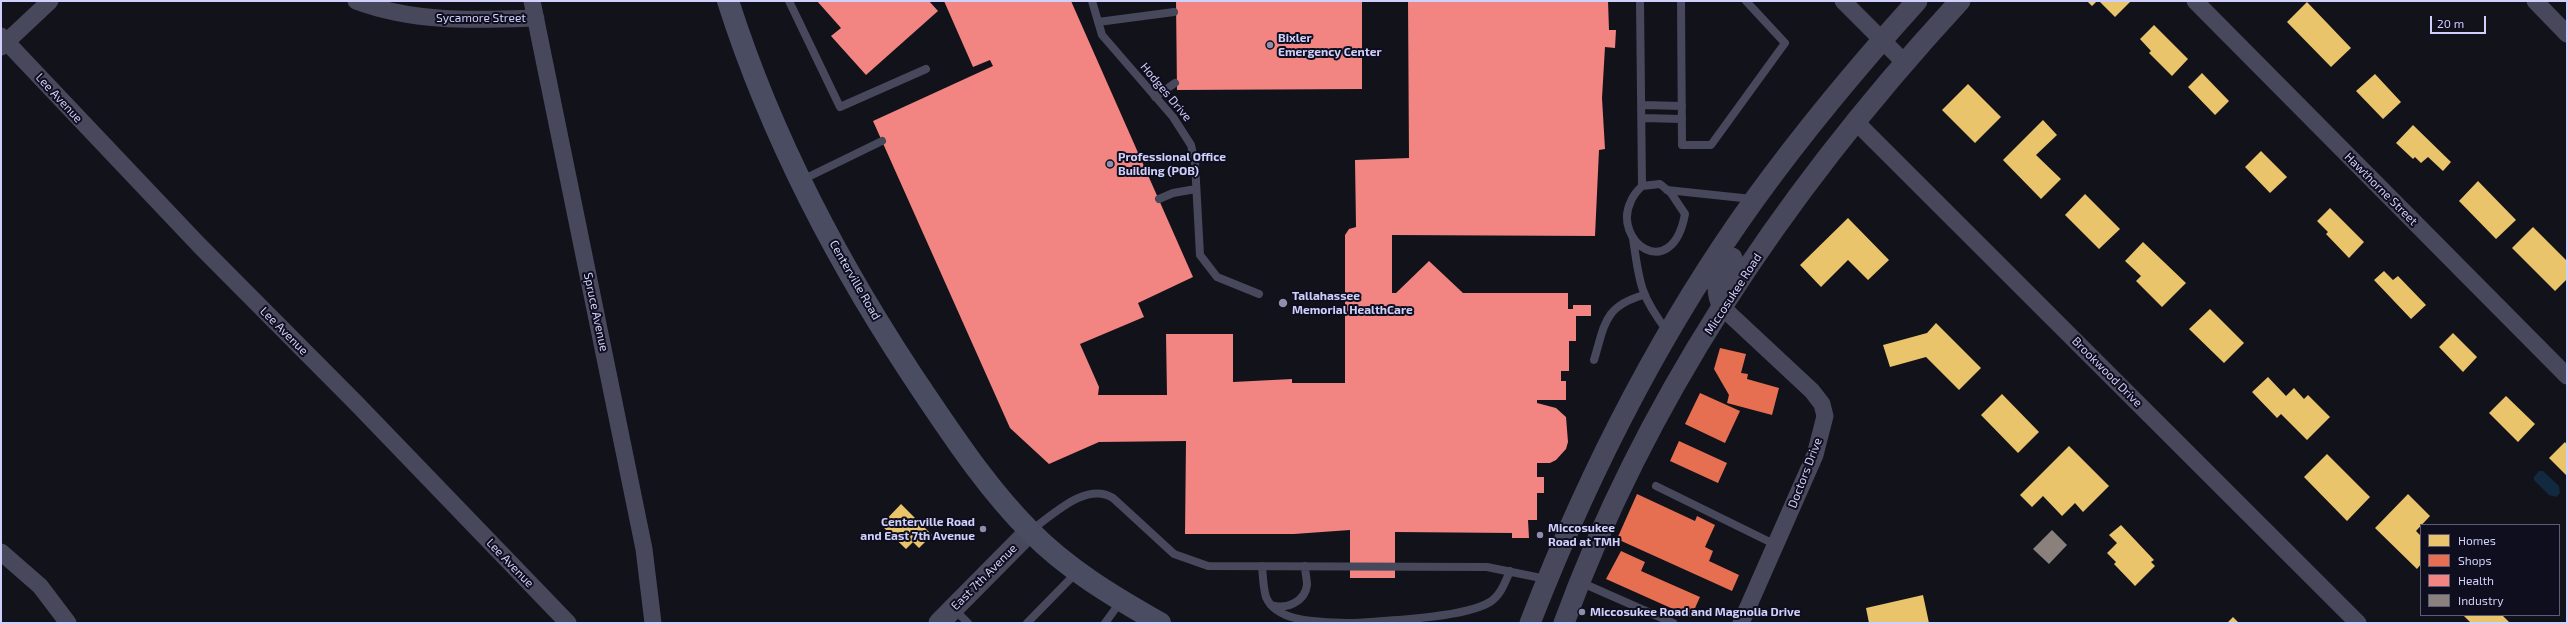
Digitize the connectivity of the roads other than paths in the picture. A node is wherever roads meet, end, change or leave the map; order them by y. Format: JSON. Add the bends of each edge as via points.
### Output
{"nodes":[{"id":1,"x":50,"y":1,"type":"edge"},
{"id":2,"x":356,"y":1,"type":"edge"},
{"id":3,"x":532,"y":1,"type":"edge"},
{"id":4,"x":728,"y":1,"type":"edge"},
{"id":5,"x":789,"y":1,"type":"edge"},
{"id":6,"x":1092,"y":1,"type":"edge"},
{"id":7,"x":1640,"y":1,"type":"edge"},
{"id":8,"x":1681,"y":1,"type":"edge"},
{"id":9,"x":1746,"y":1,"type":"edge"},
{"id":10,"x":1843,"y":1,"type":"edge"},
{"id":11,"x":1917,"y":1,"type":"edge"},
{"id":12,"x":1960,"y":1,"type":"edge"},
{"id":13,"x":2195,"y":1,"type":"edge"},
{"id":14,"x":2535,"y":1,"type":"edge"},
{"id":15,"x":1174,"y":12,"type":"dead end"},
{"id":16,"x":536,"y":18,"type":"junction"},
{"id":17,"x":1098,"y":22,"type":"junction"},
{"id":18,"x":2567,"y":34,"type":"edge"},
{"id":19,"x":1881,"y":40,"type":"junction"},
{"id":20,"x":3,"y":42,"type":"edge"},
{"id":21,"x":1904,"y":62,"type":"junction"},
{"id":22,"x":926,"y":69,"type":"dead end"},
{"id":23,"x":1175,"y":83,"type":"dead end"},
{"id":24,"x":1155,"y":97,"type":"junction"},
{"id":25,"x":1642,"y":105,"type":"junction"},
{"id":26,"x":1682,"y":106,"type":"junction"},
{"id":27,"x":1642,"y":118,"type":"junction"},
{"id":28,"x":1682,"y":118,"type":"junction"},
{"id":29,"x":1855,"y":121,"type":"junction"},
{"id":30,"x":882,"y":141,"type":"dead end"},
{"id":31,"x":1780,"y":167,"type":"junction"},
{"id":32,"x":801,"y":181,"type":"junction"},
{"id":33,"x":1642,"y":186,"type":"junction"},
{"id":34,"x":1196,"y":189,"type":"junction"},
{"id":35,"x":1667,"y":190,"type":"junction"},
{"id":36,"x":1159,"y":199,"type":"dead end"},
{"id":37,"x":1755,"y":199,"type":"junction"},
{"id":38,"x":1633,"y":238,"type":"junction"},
{"id":39,"x":1259,"y":294,"type":"dead end"},
{"id":40,"x":1644,"y":295,"type":"junction"},
{"id":41,"x":1723,"y":308,"type":"junction"},
{"id":42,"x":1669,"y":334,"type":"junction"},
{"id":43,"x":1594,"y":360,"type":"dead end"},
{"id":44,"x":2567,"y":376,"type":"edge"},
{"id":45,"x":1656,"y":486,"type":"dead end"},
{"id":46,"x":1030,"y":531,"type":"junction"},
{"id":47,"x":1776,"y":545,"type":"junction"},
{"id":48,"x":1,"y":552,"type":"edge"},
{"id":49,"x":1262,"y":566,"type":"junction"},
{"id":50,"x":1305,"y":566,"type":"junction"},
{"id":51,"x":1077,"y":571,"type":"junction"},
{"id":52,"x":1510,"y":572,"type":"junction"},
{"id":53,"x":1547,"y":579,"type":"junction"},
{"id":54,"x":1580,"y":582,"type":"junction"},
{"id":55,"x":1121,"y":601,"type":"junction"},
{"id":56,"x":1270,"y":605,"type":"junction"},
{"id":57,"x":946,"y":616,"type":"edge"},
{"id":58,"x":68,"y":623,"type":"edge"},
{"id":59,"x":568,"y":623,"type":"edge"},
{"id":60,"x":653,"y":623,"type":"edge"},
{"id":61,"x":968,"y":623,"type":"edge"},
{"id":62,"x":1027,"y":623,"type":"edge"},
{"id":63,"x":1105,"y":623,"type":"edge"},
{"id":64,"x":1160,"y":623,"type":"edge"},
{"id":65,"x":1351,"y":623,"type":"edge"},
{"id":66,"x":1530,"y":623,"type":"edge"},
{"id":67,"x":1564,"y":623,"type":"edge"},
{"id":68,"x":1673,"y":623,"type":"edge"},
{"id":69,"x":1741,"y":623,"type":"edge"},
{"id":70,"x":2358,"y":623,"type":"edge"}],
"edges":[{"from":1,"to":20,"type":"street"},
{"from":2,"to":16,"type":"street","name":"Sycamore Street","via":[[395,13],[423,18],[465,21]]},
{"from":3,"to":16,"type":"street","name":"Spruce Avenue"},
{"from":4,"to":32,"type":"main road","name":"Centerville Road","via":[[763,96]]},
{"from":5,"to":22,"type":"lane","via":[[840,107]]},
{"from":6,"to":17,"type":"lane","name":"Hodges Drive"},
{"from":7,"to":25,"type":"lane"},
{"from":8,"to":26,"type":"lane"},
{"from":9,"to":28,"type":"lane","via":[[1785,43],[1711,145],[1682,145]]},
{"from":10,"to":19,"type":"street"},
{"from":11,"to":19,"type":"street"},
{"from":12,"to":21,"type":"street","name":"Miccosukee Road"},
{"from":13,"to":44,"type":"street","name":"Hawthorne Street"},
{"from":14,"to":18,"type":"street"},
{"from":15,"to":17,"type":"lane"},
{"from":16,"to":60,"type":"street","name":"Spruce Avenue","via":[[644,549]]},
{"from":17,"to":24,"type":"lane","name":"Hodges Drive","via":[[1102,35],[1110,46]]},
{"from":19,"to":21,"type":"street"},
{"from":19,"to":31,"type":"street","via":[[1832,98]]},
{"from":20,"to":59,"type":"street","name":"Lee Avenue"},
{"from":21,"to":29,"type":"street","name":"Miccosukee Road"},
{"from":23,"to":24,"type":"lane"},
{"from":24,"to":34,"type":"lane","name":"Hodges Drive","via":[[1177,122],[1191,145]]},
{"from":25,"to":26,"type":"lane"},
{"from":25,"to":27,"type":"lane"},
{"from":26,"to":28,"type":"lane"},
{"from":27,"to":28,"type":"lane"},
{"from":27,"to":33,"type":"lane"},
{"from":29,"to":41,"type":"street","name":"Miccosukee Road","via":[[1771,234]]},
{"from":29,"to":70,"type":"street","name":"Brookwood Drive"},
{"from":30,"to":32,"type":"lane"},
{"from":31,"to":37,"type":"street"},
{"from":31,"to":41,"type":"street","via":[[1775,194],[1719,277],[1717,294]]},
{"from":32,"to":46,"type":"main road","name":"Centerville Road","via":[[889,341],[958,444]]},
{"from":33,"to":35,"type":"lane","via":[[1660,184]]},
{"from":33,"to":38,"type":"lane","via":[[1630,201],[1627,220]]},
{"from":34,"to":36,"type":"lane","via":[[1173,193]]},
{"from":34,"to":39,"type":"lane","name":"Hodges Drive","via":[[1200,255],[1217,277]]},
{"from":35,"to":37,"type":"lane"},
{"from":35,"to":38,"type":"lane","via":[[1685,214],[1682,232],[1668,250],[1657,253],[1642,248]]},
{"from":37,"to":42,"type":"street"},
{"from":38,"to":40,"type":"lane","via":[[1639,282]]},
{"from":40,"to":42,"type":"lane","via":[[1650,309]]},
{"from":40,"to":43,"type":"lane","via":[[1617,306],[1606,320]]},
{"from":41,"to":47,"type":"street","name":"Doctors Drive","via":[[1812,391],[1824,410],[1825,416],[1815,455]]},
{"from":41,"to":54,"type":"street","name":"Miccosukee Road","via":[[1678,382],[1633,465]]},
{"from":42,"to":53,"type":"street","via":[[1612,438]]},
{"from":45,"to":47,"type":"lane"},
{"from":46,"to":49,"type":"lane","via":[[1086,495],[1104,492],[1162,545],[1186,560],[1208,566]]},
{"from":46,"to":51,"type":"main road","name":"Centerville Road"},
{"from":46,"to":57,"type":"street","name":"East 7th Avenue"},
{"from":47,"to":69,"type":"street","name":"Doctors Drive"},
{"from":48,"to":58,"type":"street","via":[[40,586]]},
{"from":49,"to":50,"type":"lane"},
{"from":49,"to":56,"type":"lane","via":[[1266,596]]},
{"from":50,"to":52,"type":"lane","via":[[1487,567]]},
{"from":50,"to":56,"type":"lane","via":[[1307,585],[1304,594],[1293,605]]},
{"from":51,"to":55,"type":"main road","name":"Centerville Road"},
{"from":51,"to":62,"type":"lane"},
{"from":52,"to":53,"type":"lane"},
{"from":52,"to":65,"type":"lane","via":[[1503,588],[1491,601],[1470,610],[1398,620]]},
{"from":53,"to":66,"type":"street"},
{"from":54,"to":67,"type":"street","name":"Miccosukee Road"},
{"from":54,"to":68,"type":"lane"},
{"from":55,"to":63,"type":"lane"},
{"from":55,"to":64,"type":"main road","name":"Centerville Road"},
{"from":56,"to":65,"type":"lane","via":[[1294,619]]},
{"from":57,"to":61,"type":"lane"}]}
